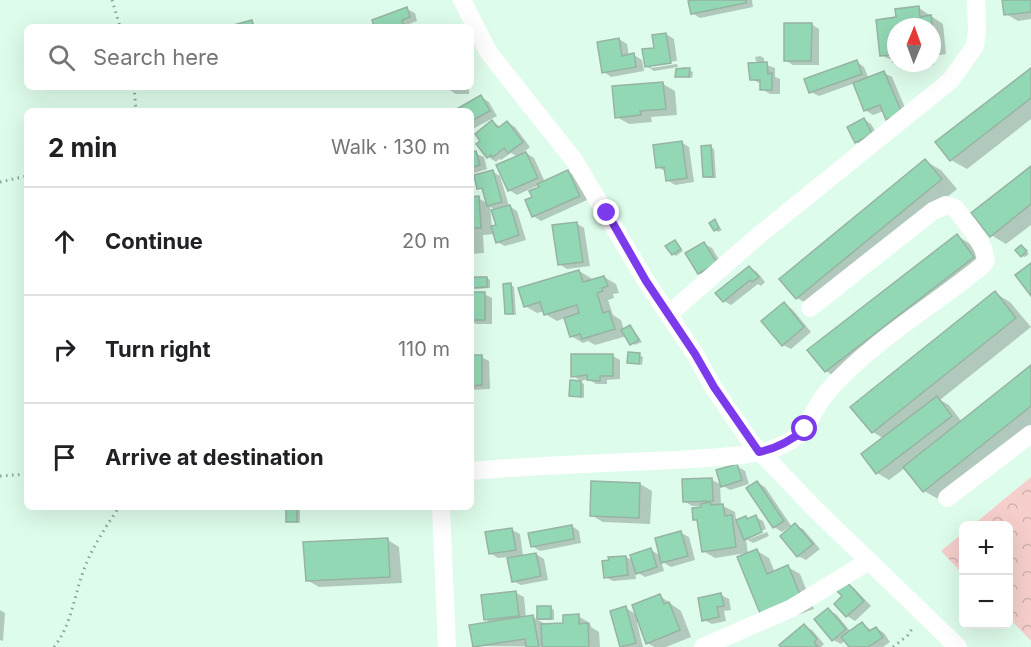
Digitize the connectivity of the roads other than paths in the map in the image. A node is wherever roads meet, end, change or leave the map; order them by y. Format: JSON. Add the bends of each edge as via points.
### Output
{"nodes":[{"id":1,"x":462,"y":0,"type":"edge"},
{"id":2,"x":976,"y":0,"type":"edge"},
{"id":3,"x":810,"y":308,"type":"dead end"},
{"id":4,"x":669,"y":314,"type":"junction"},
{"id":5,"x":1031,"y":434,"type":"edge"},
{"id":6,"x":759,"y":452,"type":"junction"},
{"id":7,"x":474,"y":471,"type":"edge"},
{"id":8,"x":947,"y":498,"type":"dead end"},
{"id":9,"x":441,"y":510,"type":"edge"},
{"id":10,"x":869,"y":561,"type":"junction"},
{"id":11,"x":447,"y":647,"type":"edge"},
{"id":12,"x":704,"y":647,"type":"edge"},
{"id":13,"x":958,"y":647,"type":"edge"}],
"edges":[{"from":1,"to":4,"type":"street","via":[[489,54],[573,160]]},
{"from":2,"to":4,"type":"street","via":[[975,46],[951,80]]},
{"from":3,"to":6,"type":"street","via":[[933,211],[946,205],[955,208],[983,248],[983,265],[879,343],[843,376],[826,393],[805,429],[777,448]]},
{"from":4,"to":6,"type":"street"},
{"from":5,"to":8,"type":"street"},
{"from":6,"to":7,"type":"street"},
{"from":6,"to":10,"type":"street"},
{"from":9,"to":11,"type":"street"},
{"from":10,"to":12,"type":"street","via":[[792,609]]},
{"from":10,"to":13,"type":"street"}]}
